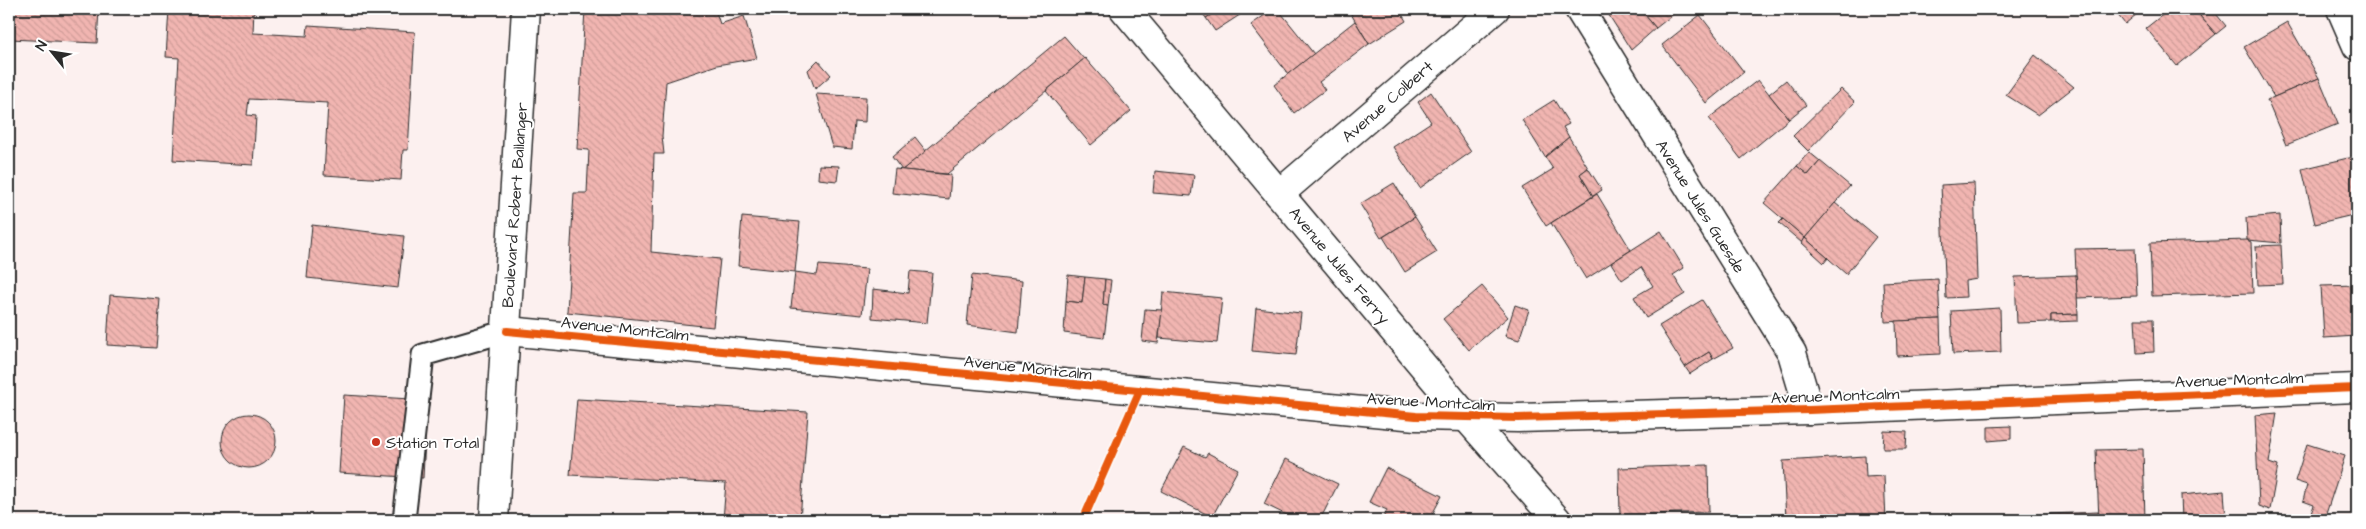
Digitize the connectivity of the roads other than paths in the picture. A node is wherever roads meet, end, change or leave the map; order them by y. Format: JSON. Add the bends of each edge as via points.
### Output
{"nodes":[{"id":1,"x":526,"y":9,"type":"edge"},
{"id":2,"x":1124,"y":9,"type":"edge"},
{"id":3,"x":1496,"y":9,"type":"edge"},
{"id":4,"x":1579,"y":9,"type":"edge"},
{"id":5,"x":2341,"y":9,"type":"edge"},
{"id":6,"x":2357,"y":46,"type":"edge"},
{"id":7,"x":1279,"y":194,"type":"junction"},
{"id":8,"x":507,"y":331,"type":"junction"},
{"id":9,"x":2357,"y":388,"type":"edge"},
{"id":10,"x":1809,"y":410,"type":"junction"},
{"id":11,"x":1467,"y":418,"type":"junction"},
{"id":12,"x":404,"y":520,"type":"edge"},
{"id":13,"x":494,"y":520,"type":"edge"},
{"id":14,"x":1557,"y":520,"type":"edge"}],
"edges":[{"from":1,"to":8,"type":"street","name":"Boulevard Robert Ballanger"},
{"from":2,"to":7,"type":"street","name":"Avenue Jules Ferry"},
{"from":3,"to":7,"type":"street","name":"Avenue Colbert"},
{"from":4,"to":10,"type":"street","name":"Avenue Jules Guesde","via":[[1792,353]]},
{"from":5,"to":6,"type":"street"},
{"from":7,"to":11,"type":"street","name":"Avenue Jules Ferry"},
{"from":8,"to":11,"type":"street","name":"Avenue Montcalm","via":[[1158,393]]},
{"from":8,"to":12,"type":"lane","via":[[423,355]]},
{"from":8,"to":13,"type":"street","name":"Boulevard Robert Ballanger"},
{"from":9,"to":10,"type":"street","name":"Avenue Montcalm"},
{"from":10,"to":11,"type":"street","name":"Avenue Montcalm"},
{"from":11,"to":14,"type":"street","name":"Avenue Jules Ferry"}]}
